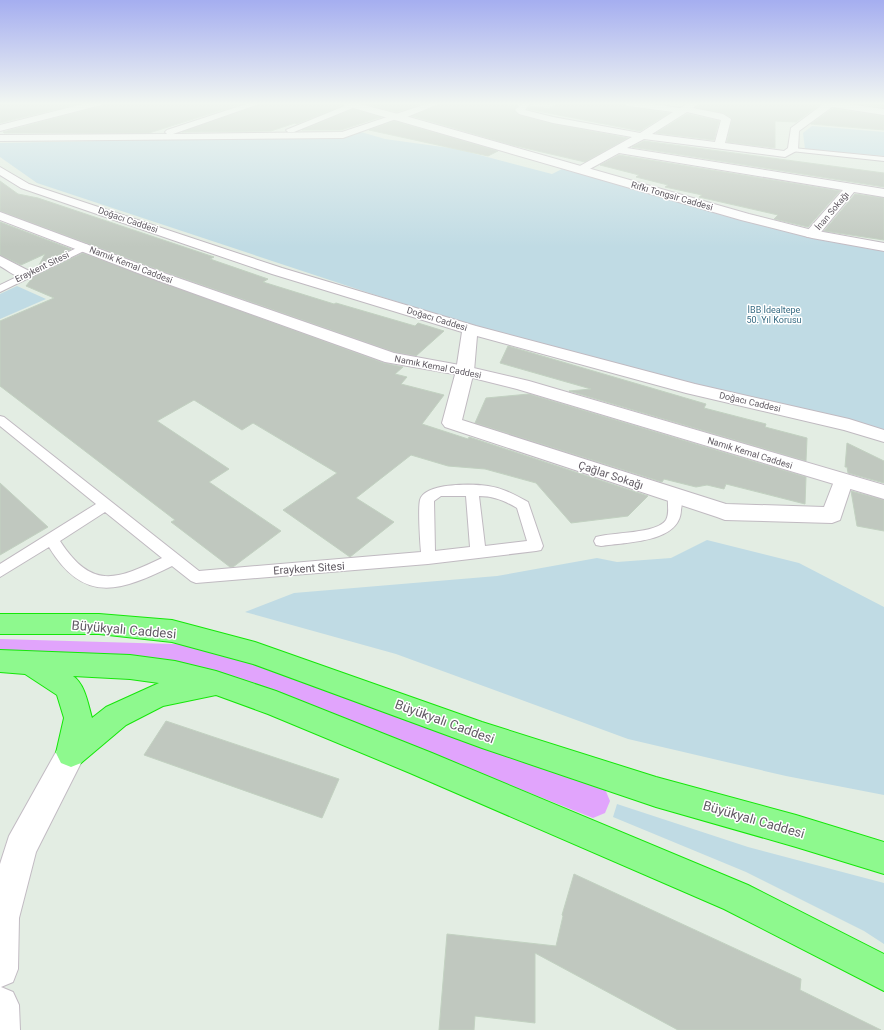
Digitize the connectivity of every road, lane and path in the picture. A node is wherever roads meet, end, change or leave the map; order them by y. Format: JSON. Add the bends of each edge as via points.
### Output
{"nodes":[{"id":1,"x":520,"y":151,"type":"edge"},
{"id":2,"x":617,"y":151,"type":"edge"},
{"id":3,"x":626,"y":151,"type":"edge"},
{"id":4,"x":757,"y":151,"type":"edge"},
{"id":5,"x":792,"y":151,"type":"edge"},
{"id":6,"x":804,"y":151,"type":"edge"},
{"id":7,"x":884,"y":159,"type":"edge"},
{"id":8,"x":582,"y":169,"type":"junction"},
{"id":9,"x":0,"y":170,"type":"edge"},
{"id":10,"x":852,"y":188,"type":"junction"},
{"id":11,"x":884,"y":193,"type":"edge"},
{"id":12,"x":0,"y":216,"type":"edge"},
{"id":13,"x":812,"y":234,"type":"junction"},
{"id":14,"x":85,"y":247,"type":"junction"},
{"id":15,"x":884,"y":247,"type":"edge"},
{"id":16,"x":0,"y":260,"type":"edge"},
{"id":17,"x":26,"y":275,"type":"junction"},
{"id":18,"x":0,"y":288,"type":"edge"},
{"id":19,"x":470,"y":329,"type":"junction"},
{"id":20,"x":465,"y":371,"type":"junction"},
{"id":21,"x":0,"y":420,"type":"edge"},
{"id":22,"x":849,"y":425,"type":"junction"},
{"id":23,"x":884,"y":436,"type":"edge"},
{"id":24,"x":884,"y":446,"type":"edge"},
{"id":25,"x":843,"y":481,"type":"junction"},
{"id":26,"x":472,"y":491,"type":"junction"},
{"id":27,"x":884,"y":492,"type":"edge"},
{"id":28,"x":675,"y":495,"type":"junction"},
{"id":29,"x":105,"y":505,"type":"junction"},
{"id":30,"x":51,"y":539,"type":"junction"},
{"id":31,"x":601,"y":541,"type":"dead end"},
{"id":32,"x":478,"y":552,"type":"junction"},
{"id":33,"x":428,"y":558,"type":"junction"},
{"id":34,"x":173,"y":559,"type":"junction"},
{"id":35,"x":0,"y":571,"type":"edge"},
{"id":36,"x":0,"y":624,"type":"edge"},
{"id":37,"x":14,"y":661,"type":"edge"},
{"id":38,"x":216,"y":683,"type":"junction"},
{"id":39,"x":71,"y":753,"type":"junction"},
{"id":40,"x":875,"y":854,"type":"edge"},
{"id":41,"x":0,"y":969,"type":"edge"},
{"id":42,"x":884,"y":973,"type":"edge"},
{"id":43,"x":0,"y":1005,"type":"edge"},
{"id":44,"x":1,"y":1030,"type":"edge"}],
"edges":[{"from":1,"to":8,"type":"street","name":"Rıfkı Tongsir Caddesi"},
{"from":2,"to":8,"type":"street"},
{"from":3,"to":10,"type":"street"},
{"from":4,"to":5,"type":"street","via":[[785,154]]},
{"from":6,"to":7,"type":"lane"},
{"from":8,"to":13,"type":"street","name":"Rıfkı Tongsir Caddesi"},
{"from":9,"to":19,"type":"street","name":"Doğacı Caddesi","via":[[25,186],[277,272]]},
{"from":10,"to":11,"type":"street"},
{"from":10,"to":13,"type":"street","name":"İnan Sokağı"},
{"from":12,"to":14,"type":"street","name":"Namık Kemal Caddesi"},
{"from":13,"to":15,"type":"street","name":"Rıfkı Tongsir Caddesi"},
{"from":14,"to":17,"type":"lane","name":"Eraykent Sitesi"},
{"from":14,"to":20,"type":"street","name":"Namık Kemal Caddesi","via":[[156,275],[391,358]]},
{"from":16,"to":17,"type":"street"},
{"from":17,"to":18,"type":"lane","name":"Eraykent Sitesi"},
{"from":19,"to":20,"type":"street","name":"Çağlar Sokağı"},
{"from":19,"to":22,"type":"street","name":"Doğacı Caddesi","via":[[692,389]]},
{"from":20,"to":25,"type":"street","name":"Namık Kemal Caddesi","via":[[523,385]]},
{"from":20,"to":28,"type":"street","name":"Çağlar Sokağı","via":[[452,423]]},
{"from":21,"to":29,"type":"lane","name":"Eraykent Sitesi"},
{"from":22,"to":23,"type":"street","name":"Doğacı Caddesi"},
{"from":22,"to":24,"type":"street"},
{"from":25,"to":27,"type":"street","name":"Namık Kemal Caddesi"},
{"from":25,"to":28,"type":"street","name":"Çağlar Sokağı","via":[[832,515],[725,512]]},
{"from":26,"to":32,"type":"lane"},
{"from":26,"to":32,"type":"lane","name":"Eraykent Sitesi","via":[[498,493],[523,505],[536,546]]},
{"from":26,"to":33,"type":"lane","via":[[440,491],[427,500]]},
{"from":28,"to":31,"type":"lane","via":[[674,517],[666,528]]},
{"from":29,"to":30,"type":"lane"},
{"from":29,"to":34,"type":"lane","name":"Eraykent Sitesi"},
{"from":30,"to":34,"type":"lane","via":[[62,558],[87,579],[98,581],[131,579]]},
{"from":30,"to":35,"type":"lane"},
{"from":32,"to":33,"type":"lane","name":"Eraykent Sitesi"},
{"from":33,"to":34,"type":"lane","name":"Eraykent Sitesi","via":[[196,577]]},
{"from":36,"to":40,"type":"highway","name":"Büyükyalı Caddesi","via":[[99,624],[172,631],[255,652],[498,740],[656,792]]},
{"from":37,"to":38,"type":"highway","via":[[130,667],[168,672]]},
{"from":37,"to":39,"type":"highway","via":[[69,688],[78,718]]},
{"from":38,"to":39,"type":"highway","via":[[158,695],[116,716]]},
{"from":38,"to":42,"type":"highway","via":[[276,704],[421,763],[736,897]]},
{"from":39,"to":41,"type":"street","via":[[21,848],[2,918]]},
{"from":43,"to":44,"type":"street"}]}
